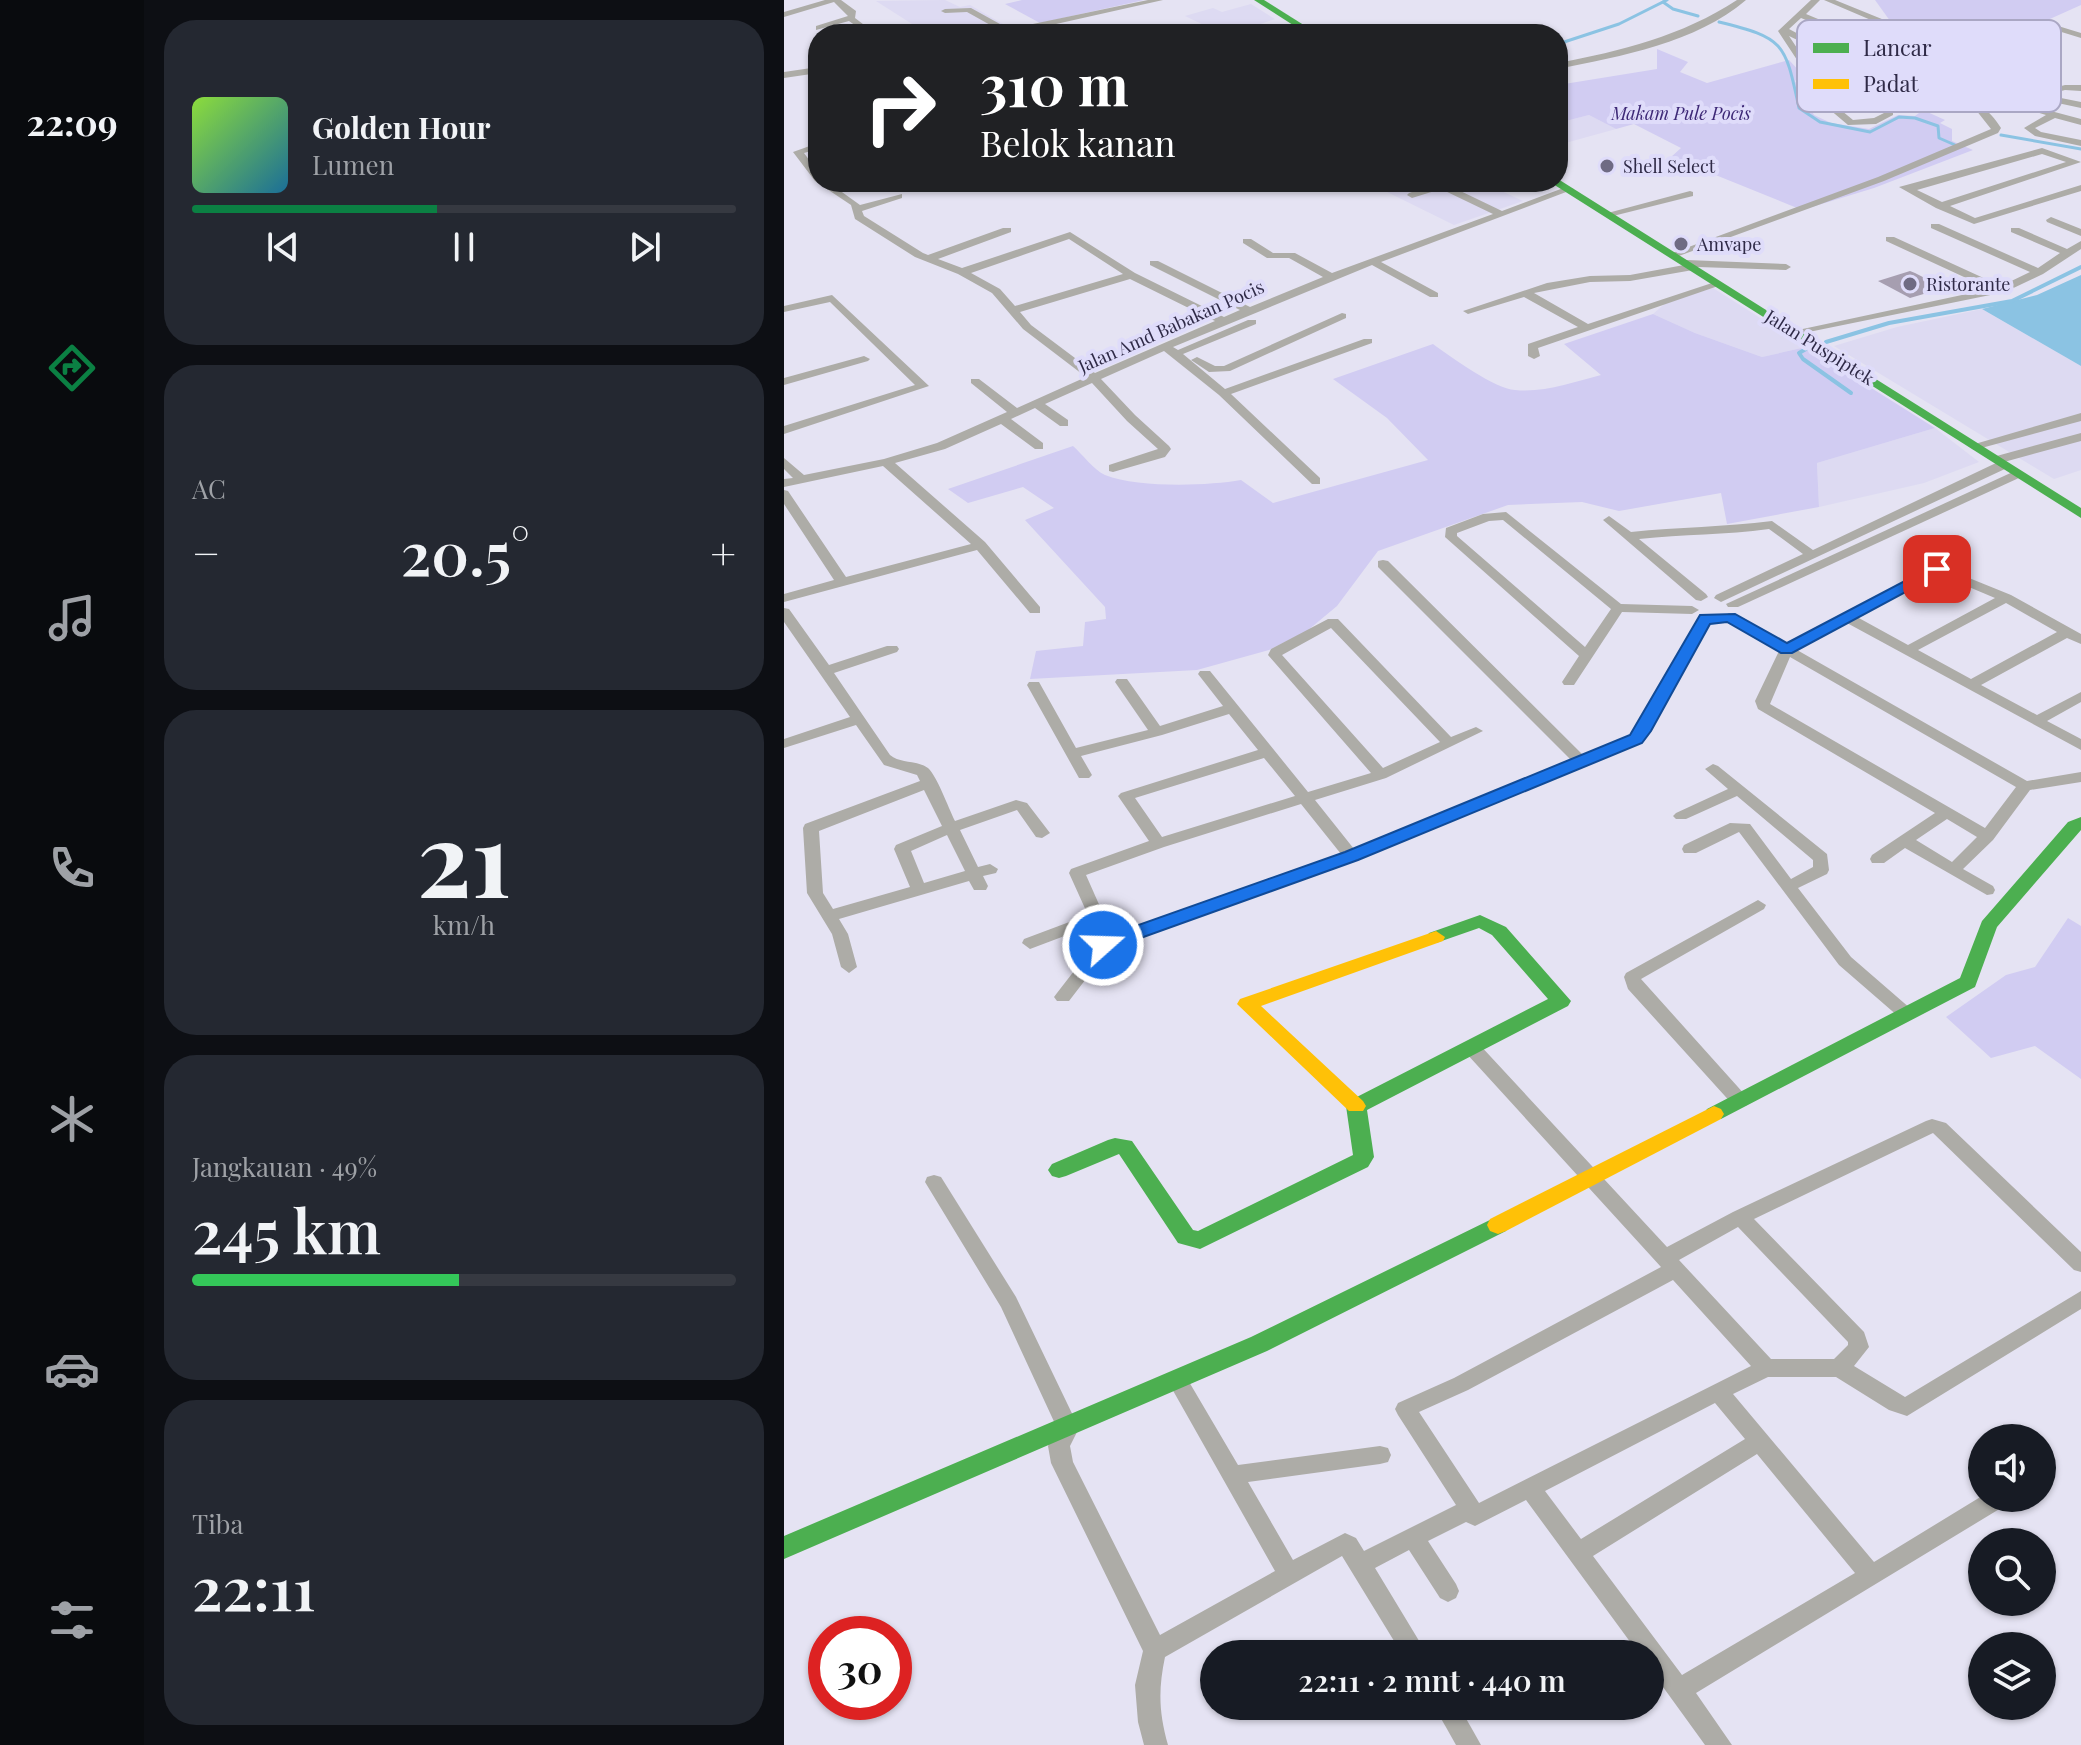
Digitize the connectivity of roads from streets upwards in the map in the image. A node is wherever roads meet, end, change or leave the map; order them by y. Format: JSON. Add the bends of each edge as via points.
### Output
{"nodes":[{"id":1,"x":835,"y":0,"type":"edge"},
{"id":2,"x":1159,"y":0,"type":"edge"},
{"id":3,"x":1258,"y":0,"type":"edge"},
{"id":4,"x":1742,"y":0,"type":"edge"},
{"id":5,"x":1816,"y":0,"type":"edge"},
{"id":6,"x":1828,"y":0,"type":"edge"},
{"id":7,"x":945,"y":11,"type":"dead end"},
{"id":8,"x":1800,"y":14,"type":"junction"},
{"id":9,"x":784,"y":15,"type":"edge"},
{"id":10,"x":850,"y":18,"type":"junction"},
{"id":11,"x":1815,"y":20,"type":"edge"},
{"id":12,"x":1877,"y":20,"type":"edge"},
{"id":13,"x":831,"y":24,"type":"edge"},
{"id":14,"x":858,"y":24,"type":"edge"},
{"id":15,"x":994,"y":24,"type":"edge"},
{"id":16,"x":1047,"y":24,"type":"edge"},
{"id":17,"x":1297,"y":24,"type":"edge"},
{"id":18,"x":1783,"y":29,"type":"junction"},
{"id":19,"x":2061,"y":29,"type":"edge"},
{"id":20,"x":1797,"y":36,"type":"edge"},
{"id":21,"x":2081,"y":36,"type":"edge"},
{"id":22,"x":1795,"y":49,"type":"joint"},
{"id":23,"x":1797,"y":52,"type":"edge"},
{"id":24,"x":1568,"y":64,"type":"edge"},
{"id":25,"x":808,"y":71,"type":"edge"},
{"id":26,"x":784,"y":75,"type":"edge"},
{"id":27,"x":2061,"y":87,"type":"edge"},
{"id":28,"x":2081,"y":88,"type":"edge"},
{"id":29,"x":2061,"y":100,"type":"edge"},
{"id":30,"x":2081,"y":105,"type":"edge"},
{"id":31,"x":1838,"y":112,"type":"edge"},
{"id":32,"x":1889,"y":112,"type":"edge"},
{"id":33,"x":1986,"y":112,"type":"edge"},
{"id":34,"x":2040,"y":112,"type":"edge"},
{"id":35,"x":2052,"y":116,"type":"junction"},
{"id":36,"x":2081,"y":122,"type":"edge"},
{"id":37,"x":2081,"y":143,"type":"edge"},
{"id":38,"x":808,"y":149,"type":"edge"},
{"id":39,"x":808,"y":165,"type":"edge"},
{"id":40,"x":1881,"y":179,"type":"junction"},
{"id":41,"x":2081,"y":188,"type":"edge"},
{"id":42,"x":1568,"y":189,"type":"edge"},
{"id":43,"x":1908,"y":189,"type":"junction"},
{"id":44,"x":836,"y":192,"type":"edge"},
{"id":45,"x":1421,"y":192,"type":"edge"},
{"id":46,"x":1460,"y":192,"type":"edge"},
{"id":47,"x":1549,"y":192,"type":"edge"},
{"id":48,"x":1690,"y":194,"type":"dead end"},
{"id":49,"x":1412,"y":195,"type":"dead end"},
{"id":50,"x":899,"y":196,"type":"dead end"},
{"id":51,"x":1939,"y":206,"type":"junction"},
{"id":52,"x":858,"y":209,"type":"junction"},
{"id":53,"x":1499,"y":213,"type":"junction"},
{"id":54,"x":1609,"y":214,"type":"junction"},
{"id":55,"x":2051,"y":220,"type":"dead end"},
{"id":56,"x":1935,"y":226,"type":"dead end"},
{"id":57,"x":1007,"y":230,"type":"dead end"},
{"id":58,"x":2015,"y":230,"type":"dead end"},
{"id":59,"x":2081,"y":233,"type":"edge"},
{"id":60,"x":1890,"y":239,"type":"dead end"},
{"id":61,"x":1247,"y":241,"type":"dead end"},
{"id":62,"x":2081,"y":244,"type":"edge"},
{"id":63,"x":2065,"y":252,"type":"junction"},
{"id":64,"x":927,"y":259,"type":"junction"},
{"id":65,"x":1372,"y":261,"type":"junction"},
{"id":66,"x":1684,"y":262,"type":"junction"},
{"id":67,"x":1154,"y":263,"type":"dead end"},
{"id":68,"x":1786,"y":267,"type":"dead end"},
{"id":69,"x":962,"y":272,"type":"junction"},
{"id":70,"x":2039,"y":272,"type":"junction"},
{"id":71,"x":1131,"y":275,"type":"junction"},
{"id":72,"x":1331,"y":277,"type":"junction"},
{"id":73,"x":1719,"y":284,"type":"junction"},
{"id":74,"x":1305,"y":288,"type":"junction"},
{"id":75,"x":2001,"y":290,"type":"junction"},
{"id":76,"x":1524,"y":292,"type":"junction"},
{"id":77,"x":1434,"y":295,"type":"dead end"},
{"id":78,"x":784,"y":309,"type":"edge"},
{"id":79,"x":1011,"y":311,"type":"junction"},
{"id":80,"x":1250,"y":311,"type":"junction"},
{"id":81,"x":1468,"y":311,"type":"dead end"},
{"id":82,"x":1342,"y":316,"type":"dead end"},
{"id":83,"x":1224,"y":321,"type":"junction"},
{"id":84,"x":1588,"y":328,"type":"junction"},
{"id":85,"x":1798,"y":333,"type":"junction"},
{"id":86,"x":1368,"y":341,"type":"dead end"},
{"id":87,"x":1174,"y":347,"type":"junction"},
{"id":88,"x":1534,"y":356,"type":"dead end"},
{"id":89,"x":864,"y":359,"type":"dead end"},
{"id":90,"x":1095,"y":379,"type":"junction"},
{"id":91,"x":975,"y":381,"type":"dead end"},
{"id":92,"x":784,"y":382,"type":"edge"},
{"id":93,"x":1223,"y":393,"type":"junction"},
{"id":94,"x":1038,"y":405,"type":"junction"},
{"id":95,"x":1017,"y":414,"type":"junction"},
{"id":96,"x":2081,"y":417,"type":"edge"},
{"id":97,"x":1004,"y":420,"type":"junction"},
{"id":98,"x":1064,"y":423,"type":"dead end"},
{"id":99,"x":784,"y":430,"type":"edge"},
{"id":100,"x":2081,"y":437,"type":"edge"},
{"id":101,"x":1039,"y":446,"type":"dead end"},
{"id":102,"x":1974,"y":446,"type":"junction"},
{"id":103,"x":784,"y":462,"type":"edge"},
{"id":104,"x":886,"y":462,"type":"junction"},
{"id":105,"x":2006,"y":466,"type":"junction"},
{"id":106,"x":1113,"y":468,"type":"dead end"},
{"id":107,"x":801,"y":479,"type":"junction"},
{"id":108,"x":1316,"y":481,"type":"dead end"},
{"id":109,"x":784,"y":483,"type":"edge"},
{"id":110,"x":784,"y":494,"type":"edge"},
{"id":111,"x":2081,"y":514,"type":"edge"},
{"id":112,"x":1609,"y":520,"type":"dead end"},
{"id":113,"x":1878,"y":524,"type":"junction"},
{"id":114,"x":1892,"y":531,"type":"junction"},
{"id":115,"x":1627,"y":536,"type":"junction"},
{"id":116,"x":980,"y":545,"type":"junction"},
{"id":117,"x":1812,"y":555,"type":"junction"},
{"id":118,"x":1383,"y":564,"type":"dead end"},
{"id":119,"x":842,"y":582,"type":"junction"},
{"id":120,"x":1701,"y":597,"type":"junction"},
{"id":121,"x":784,"y":598,"type":"edge"},
{"id":122,"x":2006,"y":598,"type":"junction"},
{"id":123,"x":1728,"y":606,"type":"junction"},
{"id":124,"x":1618,"y":608,"type":"junction"},
{"id":125,"x":1035,"y":610,"type":"dead end"},
{"id":126,"x":784,"y":612,"type":"edge"},
{"id":127,"x":1699,"y":614,"type":"junction"},
{"id":128,"x":1847,"y":617,"type":"junction"},
{"id":129,"x":2066,"y":633,"type":"junction"},
{"id":130,"x":2081,"y":640,"type":"edge"},
{"id":131,"x":892,"y":649,"type":"dead end"},
{"id":132,"x":1786,"y":650,"type":"junction"},
{"id":133,"x":1908,"y":650,"type":"junction"},
{"id":134,"x":1587,"y":656,"type":"junction"},
{"id":135,"x":826,"y":671,"type":"junction"},
{"id":136,"x":1205,"y":674,"type":"dead end"},
{"id":137,"x":1122,"y":682,"type":"dead end"},
{"id":138,"x":1569,"y":682,"type":"dead end"},
{"id":139,"x":1972,"y":684,"type":"junction"},
{"id":140,"x":1034,"y":685,"type":"dead end"},
{"id":141,"x":2081,"y":696,"type":"edge"},
{"id":142,"x":1232,"y":708,"type":"junction"},
{"id":143,"x":859,"y":719,"type":"junction"},
{"id":144,"x":2038,"y":720,"type":"junction"},
{"id":145,"x":1476,"y":731,"type":"dead end"},
{"id":146,"x":1157,"y":732,"type":"junction"},
{"id":147,"x":1448,"y":742,"type":"junction"},
{"id":148,"x":784,"y":744,"type":"edge"},
{"id":149,"x":2081,"y":745,"type":"edge"},
{"id":150,"x":1267,"y":752,"type":"junction"},
{"id":151,"x":1073,"y":753,"type":"junction"},
{"id":152,"x":1582,"y":763,"type":"junction"},
{"id":153,"x":1713,"y":769,"type":"dead end"},
{"id":154,"x":1084,"y":775,"type":"dead end"},
{"id":155,"x":1381,"y":775,"type":"junction"},
{"id":156,"x":2081,"y":777,"type":"edge"},
{"id":157,"x":930,"y":782,"type":"junction"},
{"id":158,"x":2025,"y":786,"type":"junction"},
{"id":159,"x":1738,"y":790,"type":"junction"},
{"id":160,"x":1305,"y":800,"type":"junction"},
{"id":161,"x":1945,"y":813,"type":"junction"},
{"id":162,"x":1681,"y":816,"type":"dead end"},
{"id":163,"x":2081,"y":823,"type":"edge"},
{"id":164,"x":950,"y":828,"type":"junction"},
{"id":165,"x":1042,"y":833,"type":"dead end"},
{"id":166,"x":1987,"y":836,"type":"junction"},
{"id":167,"x":1905,"y":841,"type":"junction"},
{"id":168,"x":1158,"y":843,"type":"junction"},
{"id":169,"x":1690,"y":849,"type":"dead end"},
{"id":170,"x":1351,"y":856,"type":"junction"},
{"id":171,"x":1878,"y":859,"type":"dead end"},
{"id":172,"x":990,"y":869,"type":"dead end"},
{"id":173,"x":1953,"y":870,"type":"junction"},
{"id":174,"x":976,"y":880,"type":"junction"},
{"id":175,"x":1790,"y":886,"type":"junction"},
{"id":176,"x":919,"y":890,"type":"junction"},
{"id":177,"x":1987,"y":890,"type":"dead end"},
{"id":178,"x":1758,"y":905,"type":"dead end"},
{"id":179,"x":830,"y":916,"type":"junction"},
{"id":180,"x":1097,"y":918,"type":"junction"},
{"id":181,"x":1030,"y":943,"type":"dead end"},
{"id":182,"x":1103,"y":945,"type":"junction"},
{"id":183,"x":849,"y":967,"type":"dead end"},
{"id":184,"x":1063,"y":997,"type":"dead end"},
{"id":185,"x":1905,"y":1013,"type":"junction"},
{"id":186,"x":1472,"y":1048,"type":"junction"},
{"id":187,"x":1740,"y":1101,"type":"junction"},
{"id":188,"x":1356,"y":1106,"type":"junction"},
{"id":189,"x":1059,"y":1170,"type":"dead end"},
{"id":190,"x":1593,"y":1177,"type":"junction"},
{"id":191,"x":934,"y":1182,"type":"dead end"},
{"id":192,"x":1740,"y":1217,"type":"junction"},
{"id":193,"x":1670,"y":1264,"type":"junction"},
{"id":194,"x":2081,"y":1264,"type":"edge"},
{"id":195,"x":2081,"y":1299,"type":"edge"},
{"id":196,"x":1766,"y":1368,"type":"junction"},
{"id":197,"x":1839,"y":1368,"type":"junction"},
{"id":198,"x":1178,"y":1381,"type":"junction"},
{"id":199,"x":1718,"y":1391,"type":"junction"},
{"id":200,"x":1068,"y":1428,"type":"junction"},
{"id":201,"x":1758,"y":1442,"type":"junction"},
{"id":202,"x":1380,"y":1455,"type":"dead end"},
{"id":203,"x":1231,"y":1475,"type":"junction"},
{"id":204,"x":1529,"y":1487,"type":"junction"},
{"id":205,"x":1470,"y":1509,"type":"junction"},
{"id":206,"x":1975,"y":1512,"type":"edge"},
{"id":207,"x":1413,"y":1537,"type":"junction"},
{"id":208,"x":784,"y":1548,"type":"edge"},
{"id":209,"x":1577,"y":1554,"type":"junction"},
{"id":210,"x":1360,"y":1564,"type":"junction"},
{"id":211,"x":1289,"y":1574,"type":"junction"},
{"id":212,"x":1871,"y":1576,"type":"junction"},
{"id":213,"x":1448,"y":1591,"type":"dead end"},
{"id":214,"x":1406,"y":1640,"type":"edge"},
{"id":215,"x":1155,"y":1650,"type":"junction"},
{"id":216,"x":1679,"y":1690,"type":"junction"},
{"id":217,"x":1454,"y":1720,"type":"edge"},
{"id":218,"x":1156,"y":1745,"type":"edge"},
{"id":219,"x":1469,"y":1745,"type":"edge"},
{"id":220,"x":1720,"y":1745,"type":"edge"}],
"edges":[{"from":1,"to":9,"type":"street"},
{"from":1,"to":10,"type":"street","via":[[853,13]]},
{"from":2,"to":16,"type":"street"},
{"from":3,"to":17,"type":"street"},
{"from":4,"to":24,"type":"street","via":[[1651,43]]},
{"from":5,"to":8,"type":"street"},
{"from":6,"to":12,"type":"street"},
{"from":7,"to":15,"type":"street","via":[[968,10]]},
{"from":8,"to":11,"type":"street"},
{"from":8,"to":18,"type":"street"},
{"from":10,"to":13,"type":"street"},
{"from":10,"to":14,"type":"street"},
{"from":18,"to":20,"type":"street"},
{"from":18,"to":22,"type":"street"},
{"from":19,"to":21,"type":"street"},
{"from":22,"to":23,"type":"street"},
{"from":25,"to":26,"type":"street"},
{"from":27,"to":28,"type":"street"},
{"from":29,"to":30,"type":"street"},
{"from":31,"to":32,"type":"street","via":[[1851,123],[1876,121]]},
{"from":33,"to":40,"type":"street","via":[[1995,131]]},
{"from":34,"to":35,"type":"street"},
{"from":35,"to":36,"type":"street"},
{"from":35,"to":37,"type":"street","via":[[2029,128]]},
{"from":38,"to":39,"type":"street","via":[[798,152]]},
{"from":40,"to":43,"type":"street"},
{"from":40,"to":66,"type":"street"},
{"from":41,"to":51,"type":"street","via":[[1977,221]]},
{"from":42,"to":54,"type":"street","name":"Jalan Puspiptek"},
{"from":43,"to":51,"type":"street"},
{"from":43,"to":51,"type":"street","via":[[2042,151],[2076,162]]},
{"from":44,"to":52,"type":"street"},
{"from":45,"to":49,"type":"street"},
{"from":46,"to":53,"type":"street"},
{"from":47,"to":53,"type":"street","name":"Jalan Amd Babakan Pocis"},
{"from":48,"to":54,"type":"street"},
{"from":50,"to":52,"type":"street"},
{"from":52,"to":64,"type":"street","via":[[862,219]]},
{"from":53,"to":65,"type":"street","name":"Jalan Amd Babakan Pocis"},
{"from":54,"to":66,"type":"street","name":"Jalan Puspiptek"},
{"from":55,"to":59,"type":"street"},
{"from":56,"to":70,"type":"street"},
{"from":57,"to":64,"type":"street"},
{"from":58,"to":63,"type":"street"},
{"from":60,"to":75,"type":"street"},
{"from":61,"to":72,"type":"street","via":[[1271,256],[1291,255]]},
{"from":62,"to":63,"type":"street"},
{"from":63,"to":70,"type":"street"},
{"from":64,"to":69,"type":"street"},
{"from":65,"to":72,"type":"street","name":"Jalan Amd Babakan Pocis"},
{"from":65,"to":77,"type":"street"},
{"from":66,"to":68,"type":"street"},
{"from":66,"to":73,"type":"street","name":"Jalan Puspiptek"},
{"from":66,"to":76,"type":"street","via":[[1630,278],[1590,279]]},
{"from":67,"to":80,"type":"street"},
{"from":69,"to":71,"type":"street","via":[[1070,235]]},
{"from":69,"to":79,"type":"street","via":[[996,291]]},
{"from":70,"to":75,"type":"street"},
{"from":71,"to":79,"type":"street"},
{"from":71,"to":83,"type":"street"},
{"from":72,"to":74,"type":"street","name":"Jalan Amd Babakan Pocis"},
{"from":73,"to":84,"type":"street"},
{"from":73,"to":85,"type":"street","name":"Jalan Puspiptek"},
{"from":74,"to":80,"type":"street","name":"Jalan Amd Babakan Pocis"},
{"from":74,"to":87,"type":"street","via":[[1312,296]]},
{"from":75,"to":85,"type":"street"},
{"from":76,"to":81,"type":"street"},
{"from":76,"to":84,"type":"street"},
{"from":78,"to":99,"type":"street","via":[[832,298],[923,386]]},
{"from":79,"to":90,"type":"street"},
{"from":80,"to":83,"type":"street","name":"Jalan Amd Babakan Pocis"},
{"from":82,"to":87,"type":"street","via":[[1225,370],[1213,370]]},
{"from":83,"to":87,"type":"street","name":"Jalan Amd Babakan Pocis"},
{"from":84,"to":88,"type":"street","via":[[1532,346]]},
{"from":85,"to":102,"type":"street","name":"Jalan Puspiptek"},
{"from":86,"to":93,"type":"street"},
{"from":87,"to":90,"type":"street","name":"Jalan Amd Babakan Pocis"},
{"from":87,"to":93,"type":"street"},
{"from":89,"to":92,"type":"street"},
{"from":90,"to":94,"type":"street","name":"Jalan Amd Babakan Pocis"},
{"from":90,"to":106,"type":"street","via":[[1165,449]]},
{"from":91,"to":95,"type":"street"},
{"from":93,"to":108,"type":"street"},
{"from":94,"to":95,"type":"street","name":"Jalan Amd Babakan Pocis"},
{"from":94,"to":98,"type":"street"},
{"from":95,"to":97,"type":"street","name":"Jalan Amd Babakan Pocis"},
{"from":96,"to":102,"type":"street"},
{"from":97,"to":101,"type":"street"},
{"from":97,"to":104,"type":"street","name":"Jalan Amd Babakan Pocis"},
{"from":100,"to":105,"type":"street"},
{"from":102,"to":105,"type":"street","name":"Jalan Puspiptek"},
{"from":103,"to":107,"type":"street"},
{"from":104,"to":107,"type":"street","name":"Jalan Amd Babakan Pocis"},
{"from":104,"to":116,"type":"street"},
{"from":105,"to":111,"type":"street","name":"Jalan Puspiptek"},
{"from":105,"to":113,"type":"street"},
{"from":105,"to":114,"type":"street"},
{"from":107,"to":109,"type":"street","name":"Jalan Amd Babakan Pocis"},
{"from":110,"to":119,"type":"street"},
{"from":112,"to":115,"type":"street"},
{"from":113,"to":114,"type":"street"},
{"from":113,"to":117,"type":"street"},
{"from":114,"to":123,"type":"street"},
{"from":115,"to":117,"type":"street","via":[[1772,525]]},
{"from":115,"to":120,"type":"street"},
{"from":116,"to":119,"type":"street"},
{"from":116,"to":125,"type":"street"},
{"from":117,"to":123,"type":"street"},
{"from":118,"to":152,"type":"street"},
{"from":119,"to":121,"type":"street"},
{"from":120,"to":123,"type":"street"},
{"from":120,"to":127,"type":"street","via":[[1693,603]]},
{"from":122,"to":128,"type":"street","via":[[1937,569]]},
{"from":122,"to":129,"type":"street"},
{"from":122,"to":133,"type":"street"},
{"from":123,"to":127,"type":"street","via":[[1713,620]]},
{"from":123,"to":132,"type":"street"},
{"from":124,"to":127,"type":"street"},
{"from":124,"to":134,"type":"street"},
{"from":124,"to":134,"type":"street","via":[[1506,516],[1487,517],[1451,531],[1451,537]]},
{"from":126,"to":135,"type":"street"},
{"from":127,"to":152,"type":"street","via":[[1641,735]]},
{"from":128,"to":132,"type":"street"},
{"from":128,"to":133,"type":"street"},
{"from":129,"to":130,"type":"street"},
{"from":129,"to":139,"type":"street"},
{"from":131,"to":135,"type":"street"},
{"from":132,"to":158,"type":"street"},
{"from":132,"to":161,"type":"street","via":[[1763,706]]},
{"from":133,"to":139,"type":"street"},
{"from":134,"to":138,"type":"street"},
{"from":135,"to":143,"type":"street"},
{"from":136,"to":142,"type":"street"},
{"from":137,"to":146,"type":"street"},
{"from":139,"to":144,"type":"street"},
{"from":140,"to":151,"type":"street"},
{"from":141,"to":144,"type":"street"},
{"from":142,"to":146,"type":"street"},
{"from":142,"to":150,"type":"street"},
{"from":143,"to":148,"type":"street"},
{"from":143,"to":157,"type":"street","via":[[888,763],[917,769]]},
{"from":144,"to":149,"type":"street"},
{"from":145,"to":147,"type":"street"},
{"from":146,"to":151,"type":"street"},
{"from":147,"to":155,"type":"street"},
{"from":147,"to":155,"type":"street","via":[[1333,622],[1276,652]]},
{"from":150,"to":160,"type":"street"},
{"from":150,"to":168,"type":"street","via":[[1126,796]]},
{"from":151,"to":154,"type":"street"},
{"from":152,"to":170,"type":"street"},
{"from":153,"to":159,"type":"street"},
{"from":155,"to":160,"type":"street"},
{"from":156,"to":158,"type":"street"},
{"from":157,"to":164,"type":"street"},
{"from":157,"to":179,"type":"street","via":[[811,828],[815,893]]},
{"from":158,"to":166,"type":"street"},
{"from":159,"to":162,"type":"street"},
{"from":159,"to":175,"type":"street","via":[[1821,858],[1821,870]]},
{"from":160,"to":168,"type":"street"},
{"from":160,"to":170,"type":"street"},
{"from":161,"to":166,"type":"street"},
{"from":161,"to":167,"type":"street"},
{"from":163,"to":185,"type":"street","via":[[1989,925],[1970,981]]},
{"from":164,"to":165,"type":"street","via":[[1020,805]]},
{"from":164,"to":174,"type":"street"},
{"from":164,"to":176,"type":"street","via":[[901,851]]},
{"from":166,"to":173,"type":"street"},
{"from":167,"to":171,"type":"street"},
{"from":167,"to":173,"type":"street"},
{"from":168,"to":180,"type":"street","via":[[1077,873]]},
{"from":169,"to":175,"type":"street","via":[[1742,827]]},
{"from":170,"to":182,"type":"street"},
{"from":172,"to":174,"type":"street"},
{"from":173,"to":177,"type":"street"},
{"from":174,"to":176,"type":"street"},
{"from":175,"to":185,"type":"street","via":[[1845,961]]},
{"from":176,"to":179,"type":"street"},
{"from":178,"to":187,"type":"street","via":[[1632,977]]},
{"from":179,"to":183,"type":"street"},
{"from":180,"to":181,"type":"street"},
{"from":180,"to":182,"type":"street"},
{"from":182,"to":184,"type":"street"},
{"from":185,"to":187,"type":"street"},
{"from":186,"to":188,"type":"street"},
{"from":186,"to":188,"type":"street","via":[[1562,999],[1499,931],[1480,921],[1247,1004]]},
{"from":186,"to":190,"type":"street"},
{"from":187,"to":190,"type":"street"},
{"from":188,"to":189,"type":"street","via":[[1363,1159],[1200,1240],[1186,1237],[1125,1147],[1115,1146]]},
{"from":190,"to":193,"type":"street"},
{"from":190,"to":198,"type":"street"},
{"from":191,"to":200,"type":"street","via":[[1009,1303]]},
{"from":192,"to":193,"type":"street"},
{"from":192,"to":194,"type":"street","via":[[1937,1126]]},
{"from":192,"to":197,"type":"street","via":[[1857,1338],[1859,1347]]},
{"from":193,"to":196,"type":"street"},
{"from":193,"to":205,"type":"street","via":[[1461,1384],[1405,1409]]},
{"from":195,"to":197,"type":"street","via":[[1907,1407]]},
{"from":196,"to":197,"type":"street"},
{"from":196,"to":199,"type":"street"},
{"from":198,"to":200,"type":"street"},
{"from":198,"to":203,"type":"street"},
{"from":199,"to":201,"type":"street"},
{"from":199,"to":204,"type":"street"},
{"from":200,"to":208,"type":"street"},
{"from":200,"to":215,"type":"street","via":[[1059,1446],[1062,1463]]},
{"from":201,"to":209,"type":"street"},
{"from":201,"to":212,"type":"street"},
{"from":202,"to":203,"type":"street"},
{"from":203,"to":211,"type":"street"},
{"from":204,"to":205,"type":"street","via":[[1475,1516]]},
{"from":204,"to":209,"type":"street"},
{"from":205,"to":207,"type":"street"},
{"from":206,"to":212,"type":"street"},
{"from":207,"to":210,"type":"street"},
{"from":207,"to":213,"type":"street"},
{"from":209,"to":216,"type":"street"},
{"from":210,"to":211,"type":"street","via":[[1345,1543]]},
{"from":210,"to":214,"type":"street"},
{"from":211,"to":215,"type":"street"},
{"from":212,"to":216,"type":"street"},
{"from":215,"to":218,"type":"street","via":[[1147,1685]]},
{"from":216,"to":220,"type":"street"},
{"from":217,"to":219,"type":"street"}]}
